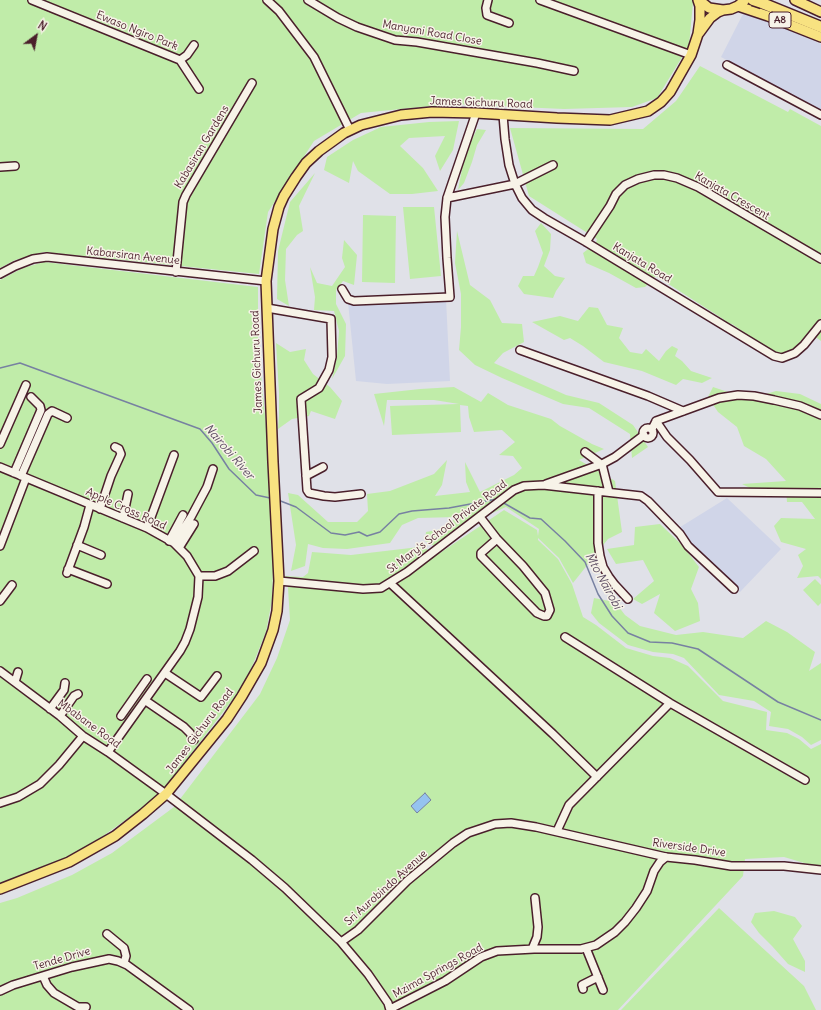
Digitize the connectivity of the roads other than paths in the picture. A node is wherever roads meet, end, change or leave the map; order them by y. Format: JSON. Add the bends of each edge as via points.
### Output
{"nodes":[{"id":1,"x":32,"y":0,"type":"edge"},
{"id":2,"x":267,"y":0,"type":"edge"},
{"id":3,"x":308,"y":0,"type":"edge"},
{"id":4,"x":488,"y":0,"type":"edge"},
{"id":5,"x":540,"y":0,"type":"edge"},
{"id":6,"x":698,"y":0,"type":"edge"},
{"id":7,"x":754,"y":0,"type":"edge"},
{"id":8,"x":770,"y":0,"type":"edge"},
{"id":9,"x":795,"y":0,"type":"edge"},
{"id":10,"x":742,"y":3,"type":"edge"},
{"id":11,"x":723,"y":10,"type":"junction"},
{"id":12,"x":821,"y":12,"type":"edge"},
{"id":13,"x":768,"y":16,"type":"junction"},
{"id":14,"x":821,"y":20,"type":"edge"},
{"id":15,"x":510,"y":22,"type":"dead end"},
{"id":16,"x":821,"y":27,"type":"edge"},
{"id":17,"x":698,"y":34,"type":"junction"},
{"id":18,"x":821,"y":37,"type":"edge"},
{"id":19,"x":194,"y":45,"type":"dead end"},
{"id":20,"x":691,"y":55,"type":"junction"},
{"id":21,"x":180,"y":60,"type":"junction"},
{"id":22,"x":727,"y":65,"type":"dead end"},
{"id":23,"x":574,"y":71,"type":"dead end"},
{"id":24,"x":252,"y":83,"type":"dead end"},
{"id":25,"x":199,"y":89,"type":"dead end"},
{"id":26,"x":476,"y":113,"type":"junction"},
{"id":27,"x":503,"y":115,"type":"junction"},
{"id":28,"x":821,"y":115,"type":"edge"},
{"id":29,"x":350,"y":130,"type":"junction"},
{"id":30,"x":553,"y":165,"type":"dead end"},
{"id":31,"x":15,"y":166,"type":"dead end"},
{"id":32,"x":0,"y":167,"type":"edge"},
{"id":33,"x":515,"y":184,"type":"junction"},
{"id":34,"x":447,"y":198,"type":"junction"},
{"id":35,"x":586,"y":242,"type":"junction"},
{"id":36,"x":821,"y":259,"type":"edge"},
{"id":37,"x":176,"y":272,"type":"junction"},
{"id":38,"x":0,"y":274,"type":"edge"},
{"id":39,"x":266,"y":281,"type":"junction"},
{"id":40,"x":342,"y":289,"type":"dead end"},
{"id":41,"x":267,"y":308,"type":"junction"},
{"id":42,"x":821,"y":324,"type":"edge"},
{"id":43,"x":520,"y":350,"type":"dead end"},
{"id":44,"x":26,"y":385,"type":"dead end"},
{"id":45,"x":31,"y":396,"type":"dead end"},
{"id":46,"x":683,"y":411,"type":"junction"},
{"id":47,"x":821,"y":416,"type":"edge"},
{"id":48,"x":67,"y":418,"type":"dead end"},
{"id":49,"x":656,"y":421,"type":"junction"},
{"id":50,"x":0,"y":444,"type":"edge"},
{"id":51,"x":115,"y":447,"type":"dead end"},
{"id":52,"x":585,"y":452,"type":"dead end"},
{"id":53,"x":174,"y":455,"type":"dead end"},
{"id":54,"x":601,"y":464,"type":"junction"},
{"id":55,"x":0,"y":467,"type":"edge"},
{"id":56,"x":323,"y":467,"type":"dead end"},
{"id":57,"x":213,"y":469,"type":"dead end"},
{"id":58,"x":20,"y":476,"type":"junction"},
{"id":59,"x":306,"y":476,"type":"junction"},
{"id":60,"x":543,"y":484,"type":"junction"},
{"id":61,"x":598,"y":491,"type":"junction"},
{"id":62,"x":609,"y":492,"type":"junction"},
{"id":63,"x":821,"y":493,"type":"edge"},
{"id":64,"x":128,"y":494,"type":"dead end"},
{"id":65,"x":361,"y":494,"type":"dead end"},
{"id":66,"x":90,"y":505,"type":"junction"},
{"id":67,"x":100,"y":509,"type":"junction"},
{"id":68,"x":183,"y":515,"type":"dead end"},
{"id":69,"x":480,"y":517,"type":"junction"},
{"id":70,"x":123,"y":518,"type":"junction"},
{"id":71,"x":194,"y":524,"type":"dead end"},
{"id":72,"x":146,"y":528,"type":"junction"},
{"id":73,"x":497,"y":539,"type":"junction"},
{"id":74,"x":174,"y":544,"type":"junction"},
{"id":75,"x":77,"y":545,"type":"junction"},
{"id":76,"x":0,"y":546,"type":"edge"},
{"id":77,"x":254,"y":551,"type":"dead end"},
{"id":78,"x":101,"y":555,"type":"dead end"},
{"id":79,"x":199,"y":576,"type":"junction"},
{"id":80,"x":279,"y":581,"type":"junction"},
{"id":81,"x":390,"y":583,"type":"junction"},
{"id":82,"x":107,"y":584,"type":"dead end"},
{"id":83,"x":12,"y":585,"type":"dead end"},
{"id":84,"x":734,"y":589,"type":"dead end"},
{"id":85,"x":628,"y":599,"type":"dead end"},
{"id":86,"x":0,"y":602,"type":"edge"},
{"id":87,"x":564,"y":637,"type":"dead end"},
{"id":88,"x":0,"y":671,"type":"edge"},
{"id":89,"x":18,"y":672,"type":"dead end"},
{"id":90,"x":165,"y":673,"type":"junction"},
{"id":91,"x":217,"y":676,"type":"dead end"},
{"id":92,"x":147,"y":679,"type":"dead end"},
{"id":93,"x":15,"y":682,"type":"junction"},
{"id":94,"x":65,"y":683,"type":"dead end"},
{"id":95,"x":78,"y":694,"type":"dead end"},
{"id":96,"x":146,"y":701,"type":"junction"},
{"id":97,"x":670,"y":703,"type":"junction"},
{"id":98,"x":129,"y":705,"type":"junction"},
{"id":99,"x":50,"y":709,"type":"junction"},
{"id":100,"x":138,"y":711,"type":"junction"},
{"id":101,"x":60,"y":716,"type":"junction"},
{"id":102,"x":121,"y":716,"type":"dead end"},
{"id":103,"x":83,"y":736,"type":"junction"},
{"id":104,"x":194,"y":740,"type":"dead end"},
{"id":105,"x":108,"y":752,"type":"junction"},
{"id":106,"x":597,"y":777,"type":"junction"},
{"id":107,"x":805,"y":780,"type":"dead end"},
{"id":108,"x":166,"y":794,"type":"junction"},
{"id":109,"x":0,"y":803,"type":"edge"},
{"id":110,"x":557,"y":831,"type":"junction"},
{"id":111,"x":666,"y":857,"type":"junction"},
{"id":112,"x":821,"y":870,"type":"edge"},
{"id":113,"x":0,"y":889,"type":"edge"},
{"id":114,"x":535,"y":898,"type":"dead end"},
{"id":115,"x":107,"y":934,"type":"dead end"},
{"id":116,"x":341,"y":942,"type":"junction"},
{"id":117,"x":586,"y":948,"type":"junction"},
{"id":118,"x":532,"y":949,"type":"junction"},
{"id":119,"x":124,"y":963,"type":"junction"},
{"id":120,"x":43,"y":976,"type":"junction"},
{"id":121,"x":598,"y":977,"type":"junction"},
{"id":122,"x":583,"y":989,"type":"dead end"},
{"id":123,"x":603,"y":990,"type":"dead end"},
{"id":124,"x":0,"y":991,"type":"edge"},
{"id":125,"x":86,"y":1007,"type":"dead end"},
{"id":126,"x":189,"y":1010,"type":"edge"},
{"id":127,"x":390,"y":1010,"type":"edge"}],
"edges":[{"from":1,"to":21,"type":"street","name":"Ewaso Ngiro Park"},
{"from":2,"to":29,"type":"street","via":[[314,57]]},
{"from":3,"to":23,"type":"street","name":"Manyani Road Close","via":[[356,27],[395,40]]},
{"from":4,"to":15,"type":"street","via":[[487,15]]},
{"from":5,"to":20,"type":"street"},
{"from":6,"to":11,"type":"main road","via":[[709,8]]},
{"from":6,"to":17,"type":"main road","via":[[701,13]]},
{"from":7,"to":13,"type":"main road","via":[[757,8]]},
{"from":7,"to":16,"type":"highway","number":"A8","bridge":true},
{"from":8,"to":14,"type":"highway","number":"A8"},
{"from":9,"to":12,"type":"main road"},
{"from":10,"to":11,"type":"main road"},
{"from":10,"to":13,"type":"main road","number":"A8"},
{"from":11,"to":17,"type":"main road","via":[[710,18]]},
{"from":13,"to":18,"type":"main road","number":"A8"},
{"from":17,"to":20,"type":"main road","name":"James Gichuru Road"},
{"from":19,"to":21,"type":"street"},
{"from":20,"to":27,"type":"main road","name":"James Gichuru Road","via":[[670,92],[648,111],[610,120]]},
{"from":21,"to":25,"type":"street","name":"Ewaso Ngiro Park"},
{"from":22,"to":28,"type":"street"},
{"from":24,"to":37,"type":"street","name":"Kabasiran Gardens","via":[[183,202]]},
{"from":26,"to":27,"type":"main road","name":"James Gichuru Road"},
{"from":26,"to":29,"type":"main road","name":"James Gichuru Road","via":[[432,112],[401,115]]},
{"from":26,"to":34,"type":"street"},
{"from":27,"to":33,"type":"street","name":"Kanjata Road","via":[[509,165]]},
{"from":29,"to":39,"type":"main road","name":"James Gichuru Road","via":[[306,163],[284,196],[273,229]]},
{"from":30,"to":33,"type":"street"},
{"from":31,"to":32,"type":"street"},
{"from":33,"to":34,"type":"street"},
{"from":33,"to":35,"type":"street","name":"Kanjata Road","via":[[532,210]]},
{"from":34,"to":40,"type":"street","via":[[445,217],[450,297],[354,301],[348,299]]},
{"from":35,"to":36,"type":"street","name":"Kanjata Crescent","via":[[616,194],[625,185],[638,179],[664,175],[698,187]]},
{"from":35,"to":42,"type":"street","name":"Kanjata Road","via":[[778,357],[795,353]]},
{"from":37,"to":38,"type":"street","name":"Kabarsiran Avenue","via":[[47,257],[33,259]]},
{"from":37,"to":39,"type":"street","name":"Kabarsiran Avenue"},
{"from":39,"to":41,"type":"main road","name":"James Gichuru Road"},
{"from":41,"to":59,"type":"street","via":[[331,319],[332,357],[329,370],[319,388],[301,399]]},
{"from":41,"to":80,"type":"main road","name":"James Gichuru Road"},
{"from":43,"to":46,"type":"street"},
{"from":44,"to":50,"type":"street"},
{"from":45,"to":58,"type":"street","via":[[41,410]]},
{"from":46,"to":47,"type":"street","via":[[719,398],[738,395],[800,406]]},
{"from":46,"to":49,"type":"street"},
{"from":48,"to":58,"type":"street","via":[[52,411],[48,414]]},
{"from":49,"to":54,"type":"street","via":[[651,437],[647,438],[644,435],[615,457]]},
{"from":49,"to":63,"type":"street","via":[[667,437],[718,492]]},
{"from":51,"to":67,"type":"street","via":[[120,449],[121,454]]},
{"from":52,"to":54,"type":"street"},
{"from":53,"to":72,"type":"street"},
{"from":54,"to":60,"type":"street"},
{"from":54,"to":62,"type":"street"},
{"from":55,"to":58,"type":"street","name":"Apple Cross Road"},
{"from":56,"to":59,"type":"street"},
{"from":57,"to":74,"type":"street","via":[[207,487]]},
{"from":58,"to":66,"type":"street","name":"Apple Cross Road"},
{"from":58,"to":76,"type":"street"},
{"from":59,"to":65,"type":"street","via":[[309,493],[334,497]]},
{"from":60,"to":61,"type":"street","name":"St Mary's School Private Road"},
{"from":60,"to":69,"type":"street","name":"St Mary's School Private Road","via":[[518,488]]},
{"from":61,"to":62,"type":"street","name":"St Mary's School Private Road"},
{"from":61,"to":85,"type":"street","via":[[598,543],[603,567]]},
{"from":62,"to":84,"type":"street","name":"St Mary's School Private Road","via":[[634,494],[645,498],[680,534],[688,546]]},
{"from":64,"to":70,"type":"street"},
{"from":66,"to":67,"type":"street","name":"Apple Cross Road"},
{"from":66,"to":75,"type":"street"},
{"from":67,"to":70,"type":"street","name":"Apple Cross Road"},
{"from":68,"to":74,"type":"street"},
{"from":69,"to":73,"type":"street"},
{"from":69,"to":81,"type":"street","name":"St Mary's School Private Road"},
{"from":70,"to":72,"type":"street","name":"Apple Cross Road"},
{"from":71,"to":74,"type":"street"},
{"from":72,"to":74,"type":"street","name":"Apple Cross Road"},
{"from":73,"to":73,"type":"street","via":[[481,553],[481,556],[537,613],[547,616],[550,610],[545,593]]},
{"from":74,"to":79,"type":"street","name":"Apple Cross Road","via":[[187,556]]},
{"from":75,"to":78,"type":"street"},
{"from":75,"to":82,"type":"street","via":[[67,571]]},
{"from":77,"to":79,"type":"street","via":[[228,571],[215,576]]},
{"from":79,"to":90,"type":"street","via":[[198,597],[190,629],[180,651]]},
{"from":80,"to":81,"type":"street","name":"St Mary's School Private Road","via":[[363,589],[381,588]]},
{"from":80,"to":108,"type":"main road","name":"James Gichuru Road","via":[[273,630],[254,676],[227,719]]},
{"from":81,"to":106,"type":"street"},
{"from":83,"to":86,"type":"street"},
{"from":87,"to":97,"type":"street"},
{"from":88,"to":93,"type":"street","name":"Mbabane Road"},
{"from":89,"to":93,"type":"street"},
{"from":90,"to":91,"type":"street","via":[[201,697]]},
{"from":90,"to":96,"type":"street"},
{"from":92,"to":98,"type":"street"},
{"from":93,"to":99,"type":"street","name":"Mbabane Road"},
{"from":94,"to":99,"type":"street","via":[[64,690]]},
{"from":95,"to":101,"type":"street"},
{"from":96,"to":100,"type":"street"},
{"from":96,"to":104,"type":"street","via":[[184,727]]},
{"from":97,"to":106,"type":"street"},
{"from":97,"to":107,"type":"street"},
{"from":98,"to":100,"type":"street"},
{"from":98,"to":102,"type":"street"},
{"from":99,"to":101,"type":"street","name":"Mbabane Road"},
{"from":100,"to":105,"type":"street"},
{"from":101,"to":103,"type":"street","name":"Mbabane Road"},
{"from":103,"to":105,"type":"street","name":"Mbabane Road"},
{"from":103,"to":109,"type":"street","via":[[40,784],[18,797]]},
{"from":105,"to":108,"type":"street","name":"Mbabane Road"},
{"from":106,"to":110,"type":"street","via":[[569,806]]},
{"from":108,"to":113,"type":"main road","name":"James Gichuru Road","via":[[115,836],[68,862]]},
{"from":108,"to":116,"type":"street","name":"Mzima Springs Road","via":[[263,869]]},
{"from":110,"to":111,"type":"street","name":"Riverside Drive"},
{"from":110,"to":116,"type":"street","name":"Sri Aurobindo Avenue","via":[[511,823],[495,824],[468,833],[452,843],[407,881],[358,930]]},
{"from":111,"to":112,"type":"street","name":"Riverside Drive","via":[[732,866],[784,866]]},
{"from":111,"to":117,"type":"street","name":"Mzima Springs Road","via":[[654,870],[636,908],[625,922],[596,945]]},
{"from":114,"to":118,"type":"street","via":[[538,927]]},
{"from":115,"to":119,"type":"street","via":[[124,948]]},
{"from":116,"to":127,"type":"street","name":"Mzima Springs Road","via":[[368,974]]},
{"from":117,"to":118,"type":"street","name":"Mzima Springs Road"},
{"from":117,"to":121,"type":"street"},
{"from":118,"to":127,"type":"street","name":"Mzima Springs Road","via":[[509,949],[482,957],[445,981]]},
{"from":119,"to":120,"type":"street","name":"Tende Drive","via":[[109,959],[101,960]]},
{"from":119,"to":126,"type":"street","name":"Tende Drive"},
{"from":120,"to":124,"type":"street","name":"Tende Drive"},
{"from":120,"to":125,"type":"street","via":[[54,992],[78,1007]]},
{"from":121,"to":122,"type":"street","via":[[582,986]]},
{"from":121,"to":123,"type":"street"}]}
